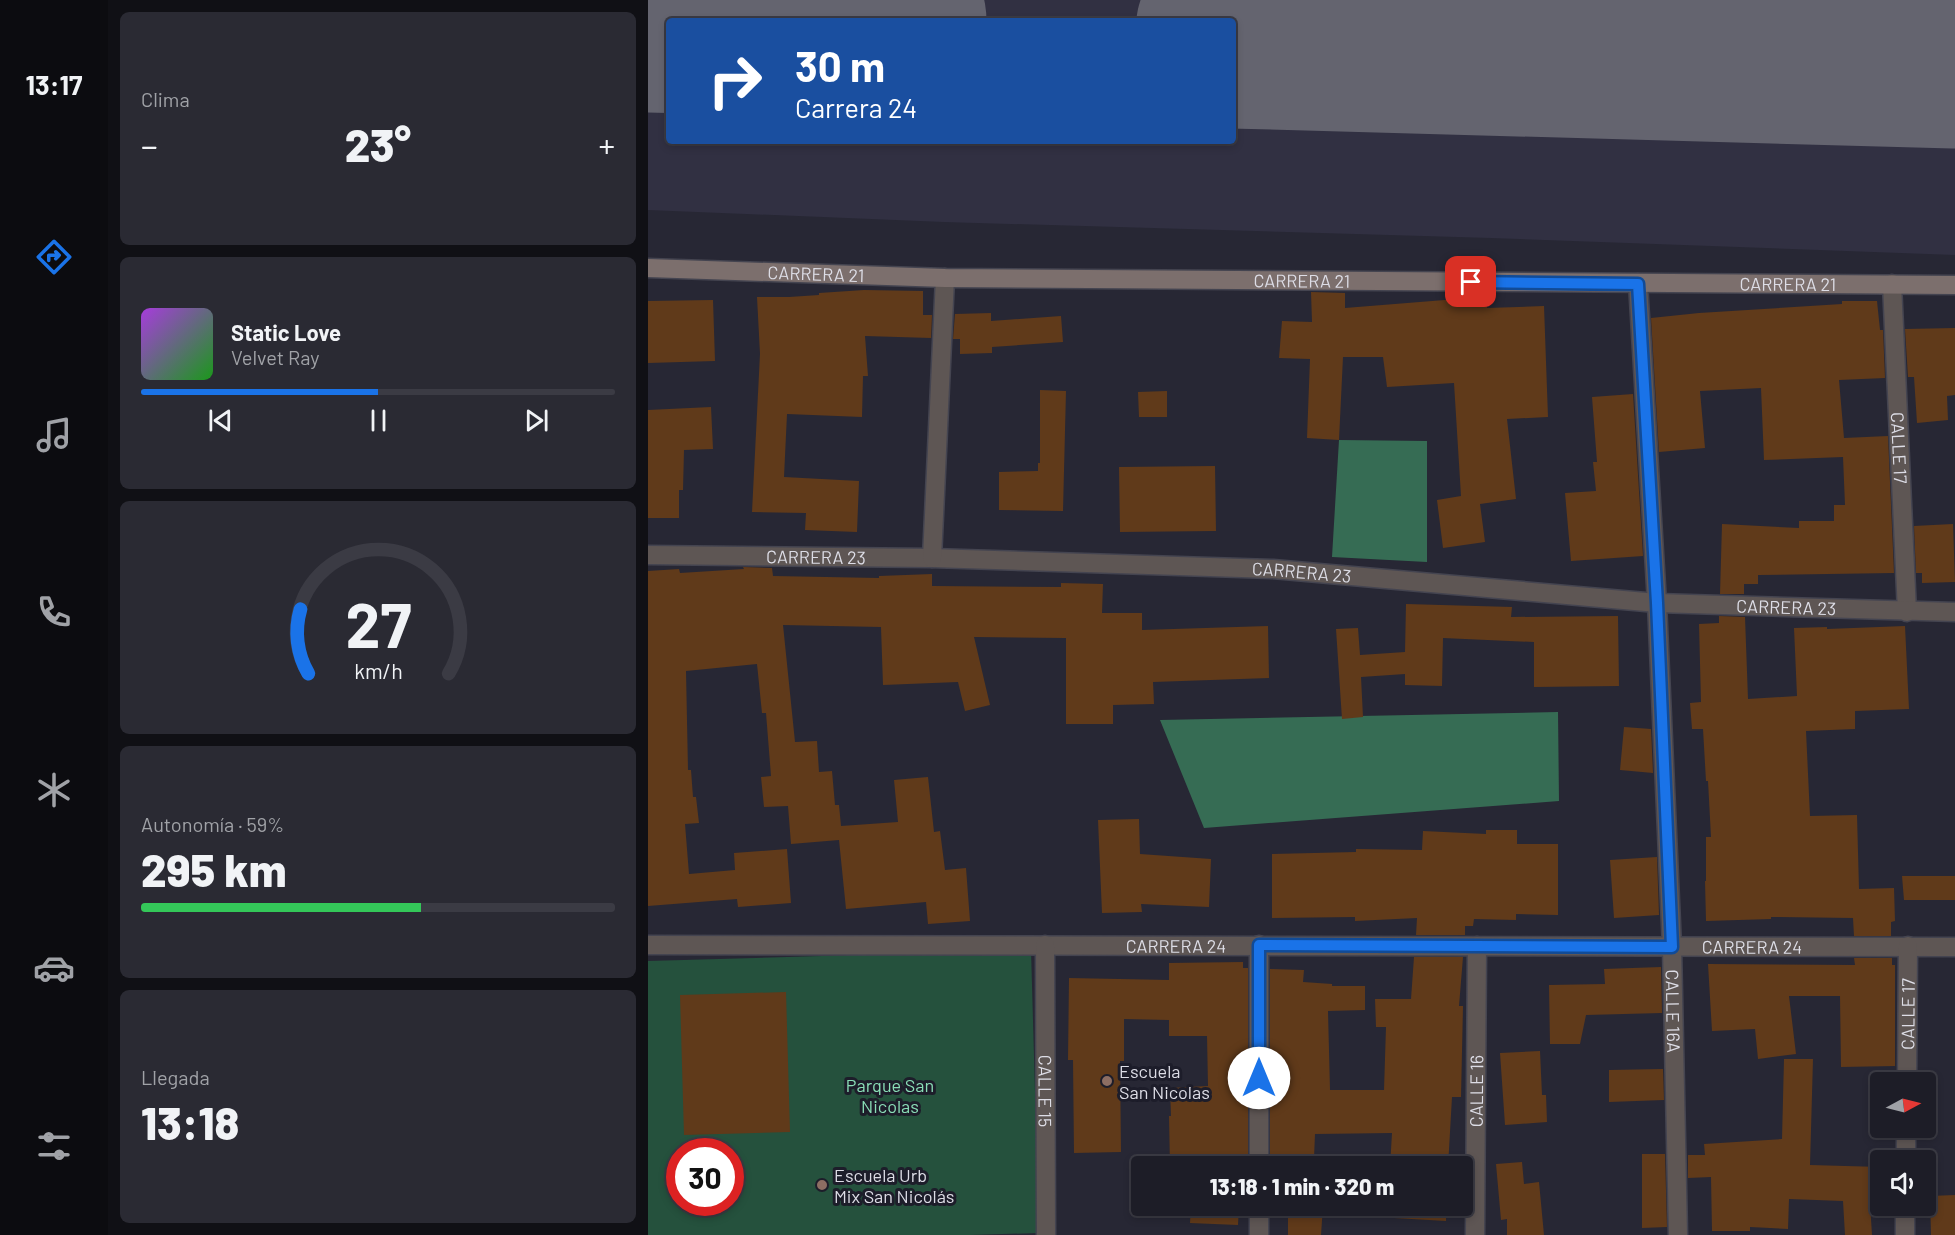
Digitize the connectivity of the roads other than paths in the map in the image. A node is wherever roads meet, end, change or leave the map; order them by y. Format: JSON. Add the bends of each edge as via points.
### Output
{"nodes":[{"id":1,"x":648,"y":268,"type":"edge"},
{"id":2,"x":945,"y":278,"type":"junction"},
{"id":3,"x":1638,"y":284,"type":"junction"},
{"id":4,"x":1892,"y":284,"type":"junction"},
{"id":5,"x":1955,"y":285,"type":"edge"},
{"id":6,"x":648,"y":555,"type":"edge"},
{"id":7,"x":932,"y":558,"type":"junction"},
{"id":8,"x":1657,"y":603,"type":"junction"},
{"id":9,"x":1907,"y":612,"type":"junction"},
{"id":10,"x":1955,"y":612,"type":"edge"},
{"id":11,"x":648,"y":945,"type":"edge"},
{"id":12,"x":1045,"y":945,"type":"junction"},
{"id":13,"x":1259,"y":945,"type":"junction"},
{"id":14,"x":1477,"y":946,"type":"junction"},
{"id":15,"x":1908,"y":946,"type":"junction"},
{"id":16,"x":1672,"y":947,"type":"junction"},
{"id":17,"x":1955,"y":947,"type":"edge"},
{"id":18,"x":1907,"y":1072,"type":"edge"},
{"id":19,"x":1259,"y":1156,"type":"edge"},
{"id":20,"x":1259,"y":1216,"type":"edge"},
{"id":21,"x":1905,"y":1216,"type":"edge"},
{"id":22,"x":1046,"y":1235,"type":"edge"},
{"id":23,"x":1259,"y":1235,"type":"edge"},
{"id":24,"x":1474,"y":1235,"type":"edge"},
{"id":25,"x":1678,"y":1235,"type":"edge"},
{"id":26,"x":1905,"y":1235,"type":"edge"}],
"edges":[{"from":1,"to":2,"type":"street","name":"CARRERA 21"},
{"from":2,"to":3,"type":"street","name":"CARRERA 21"},
{"from":2,"to":7,"type":"street"},
{"from":3,"to":4,"type":"street","name":"CARRERA 21"},
{"from":3,"to":8,"type":"street","name":"CALLE 16A"},
{"from":4,"to":5,"type":"street","name":"CARRERA 21"},
{"from":4,"to":9,"type":"street","name":"CALLE 17"},
{"from":6,"to":7,"type":"street","name":"CARRERA 23"},
{"from":7,"to":8,"type":"street","name":"CARRERA 23","via":[[1273,569]]},
{"from":8,"to":9,"type":"street","name":"CARRERA 23"},
{"from":8,"to":16,"type":"street","name":"CALLE 16A"},
{"from":9,"to":10,"type":"street","name":"CARRERA 23"},
{"from":11,"to":12,"type":"street","name":"CARRERA 24"},
{"from":12,"to":13,"type":"street","name":"CARRERA 24"},
{"from":12,"to":22,"type":"street","name":"CALLE 15"},
{"from":13,"to":14,"type":"street","name":"CARRERA 24"},
{"from":13,"to":19,"type":"street"},
{"from":14,"to":16,"type":"street","name":"CARRERA 24"},
{"from":14,"to":24,"type":"street","name":"CALLE 16"},
{"from":15,"to":16,"type":"street","name":"CARRERA 24"},
{"from":15,"to":17,"type":"street","name":"CARRERA 24"},
{"from":15,"to":18,"type":"street","name":"CALLE 17"},
{"from":16,"to":25,"type":"street","name":"CALLE 16A"},
{"from":20,"to":23,"type":"street"},
{"from":21,"to":26,"type":"street"}]}
